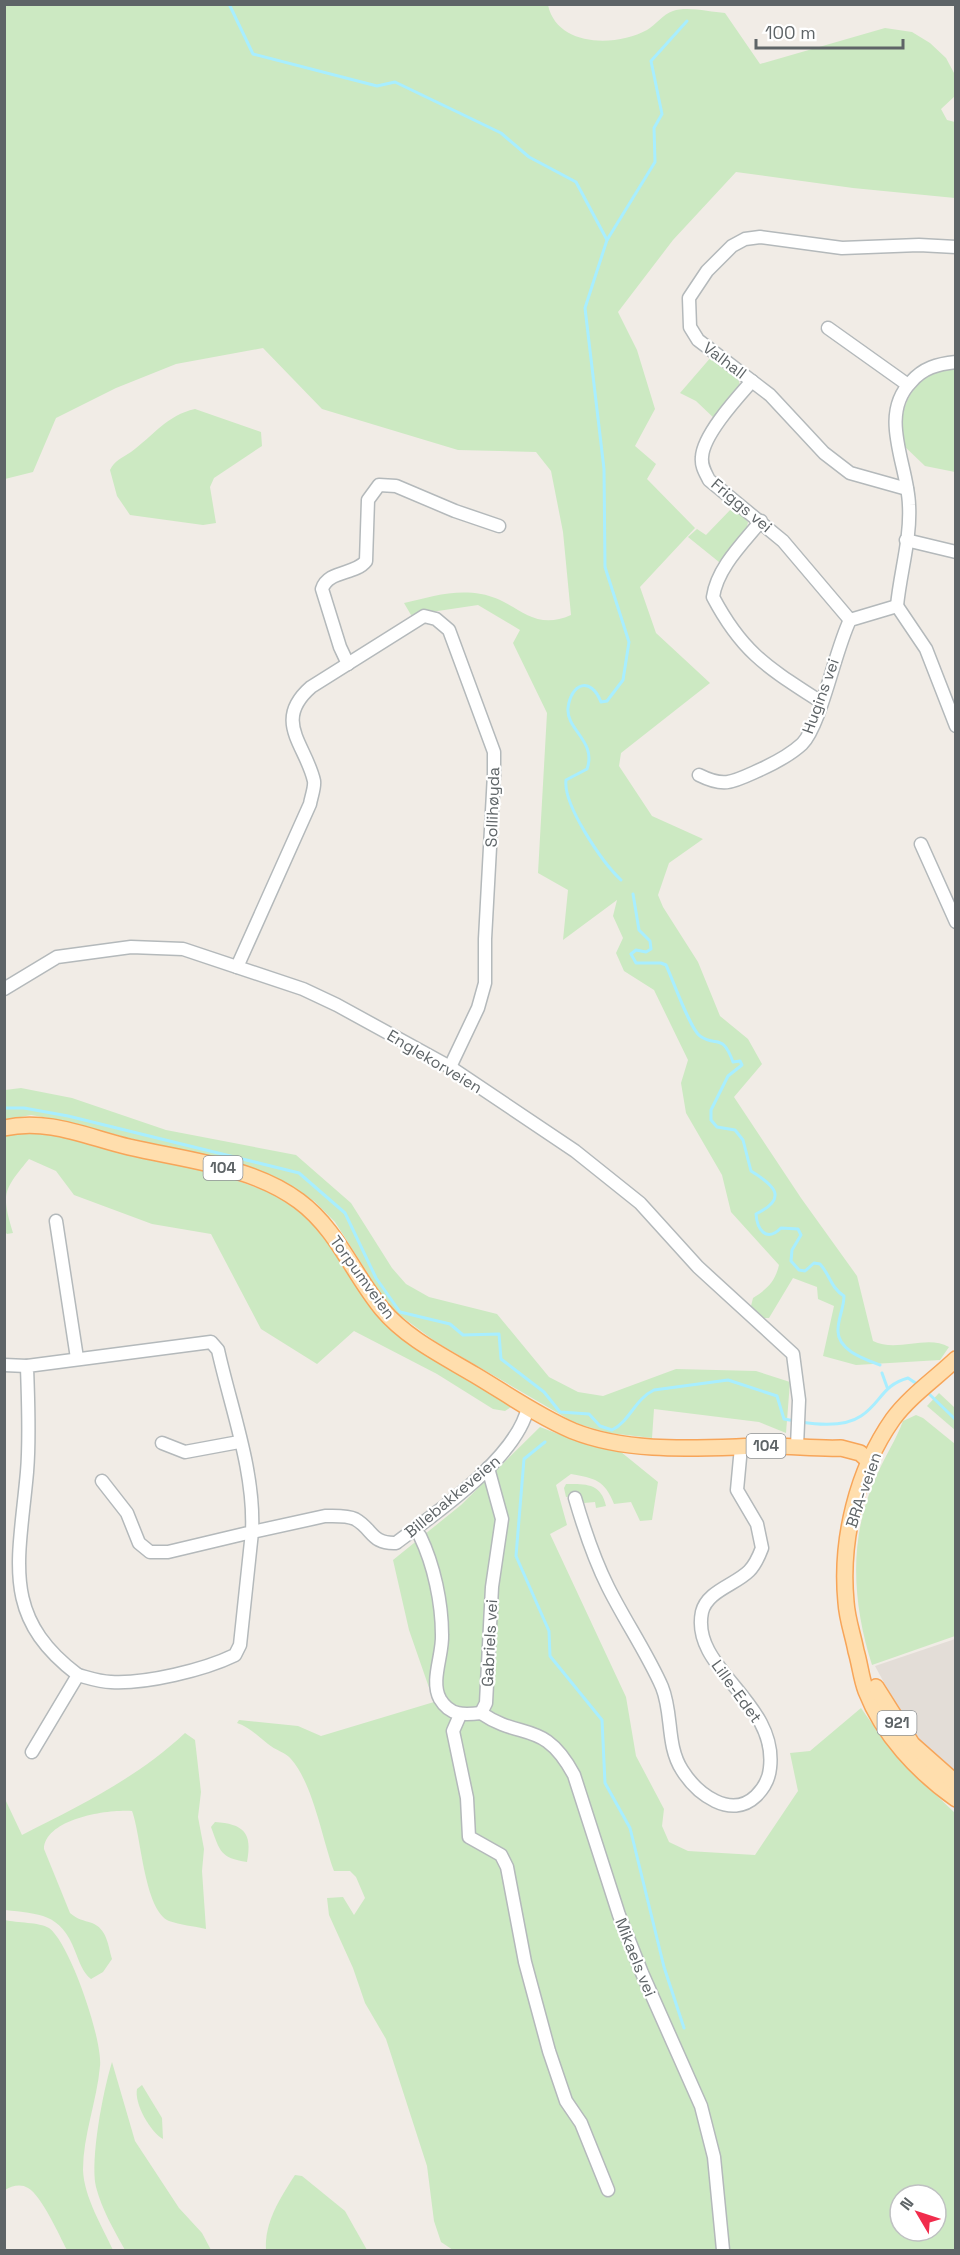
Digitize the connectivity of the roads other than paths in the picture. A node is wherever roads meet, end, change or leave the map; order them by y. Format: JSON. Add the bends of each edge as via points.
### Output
{"nodes":[{"id":1,"x":956,"y":247,"type":"edge"},
{"id":2,"x":828,"y":328,"type":"dead end"},
{"id":3,"x":956,"y":362,"type":"edge"},
{"id":4,"x":752,"y":381,"type":"junction"},
{"id":5,"x":908,"y":385,"type":"junction"},
{"id":6,"x":907,"y":489,"type":"junction"},
{"id":7,"x":761,"y":521,"type":"junction"},
{"id":8,"x":499,"y":526,"type":"dead end"},
{"id":9,"x":906,"y":540,"type":"junction"},
{"id":10,"x":956,"y":552,"type":"edge"},
{"id":11,"x":897,"y":606,"type":"junction"},
{"id":12,"x":850,"y":620,"type":"junction"},
{"id":13,"x":348,"y":664,"type":"junction"},
{"id":14,"x":821,"y":702,"type":"junction"},
{"id":15,"x":956,"y":726,"type":"edge"},
{"id":16,"x":699,"y":775,"type":"dead end"},
{"id":17,"x":921,"y":844,"type":"dead end"},
{"id":18,"x":956,"y":922,"type":"edge"},
{"id":19,"x":237,"y":967,"type":"junction"},
{"id":20,"x":4,"y":988,"type":"edge"},
{"id":21,"x":450,"y":1067,"type":"junction"},
{"id":22,"x":4,"y":1128,"type":"edge"},
{"id":23,"x":56,"y":1221,"type":"dead end"},
{"id":24,"x":77,"y":1358,"type":"junction"},
{"id":25,"x":956,"y":1359,"type":"edge"},
{"id":26,"x":4,"y":1365,"type":"edge"},
{"id":27,"x":27,"y":1366,"type":"junction"},
{"id":28,"x":528,"y":1407,"type":"junction"},
{"id":29,"x":797,"y":1440,"type":"junction"},
{"id":30,"x":239,"y":1442,"type":"junction"},
{"id":31,"x":162,"y":1443,"type":"dead end"},
{"id":32,"x":741,"y":1447,"type":"junction"},
{"id":33,"x":870,"y":1462,"type":"junction"},
{"id":34,"x":488,"y":1468,"type":"junction"},
{"id":35,"x":102,"y":1481,"type":"dead end"},
{"id":36,"x":574,"y":1498,"type":"dead end"},
{"id":37,"x":252,"y":1532,"type":"junction"},
{"id":38,"x":420,"y":1536,"type":"dead end"},
{"id":39,"x":856,"y":1650,"type":"junction"},
{"id":40,"x":78,"y":1675,"type":"junction"},
{"id":41,"x":480,"y":1713,"type":"junction"},
{"id":42,"x":460,"y":1715,"type":"junction"},
{"id":43,"x":32,"y":1752,"type":"dead end"},
{"id":44,"x":956,"y":1783,"type":"edge"},
{"id":45,"x":956,"y":1799,"type":"edge"},
{"id":46,"x":608,"y":2190,"type":"dead end"},
{"id":47,"x":723,"y":2250,"type":"edge"}],
"edges":[{"from":1,"to":4,"type":"street","name":"Valhall","via":[[842,248],[760,237],[732,246],[707,271],[690,297],[690,327],[702,343]]},
{"from":2,"to":5,"type":"street"},
{"from":3,"to":5,"type":"street","via":[[926,369]]},
{"from":4,"to":6,"type":"street","name":"Valhall","via":[[837,464],[866,479]]},
{"from":4,"to":7,"type":"street","name":"Friggs vei","via":[[708,437],[702,460],[709,480]]},
{"from":5,"to":6,"type":"street","via":[[894,415]]},
{"from":6,"to":9,"type":"street"},
{"from":7,"to":12,"type":"street","name":"Friggs vei","via":[[789,547]]},
{"from":7,"to":14,"type":"street","via":[[715,584],[713,597],[746,649]]},
{"from":8,"to":13,"type":"street","via":[[396,486],[376,488],[368,500],[366,561],[328,579],[322,589]]},
{"from":9,"to":10,"type":"street"},
{"from":9,"to":11,"type":"street"},
{"from":11,"to":12,"type":"street"},
{"from":11,"to":15,"type":"street","via":[[926,649]]},
{"from":12,"to":14,"type":"street","name":"Hugins vei"},
{"from":13,"to":19,"type":"street","name":"Sollihøyda","via":[[299,697],[294,735],[314,783],[310,804]]},
{"from":13,"to":21,"type":"street","name":"Sollihøyda","via":[[424,616],[436,619],[449,630],[494,752],[485,983],[478,1008]]},
{"from":14,"to":16,"type":"street","name":"Hugins vei","via":[[802,743],[784,757],[738,780],[718,784]]},
{"from":17,"to":18,"type":"street"},
{"from":19,"to":20,"type":"street","name":"Englekorveien","via":[[183,949],[131,947],[57,957]]},
{"from":19,"to":21,"type":"street","name":"Englekorveien","via":[[303,989]]},
{"from":21,"to":29,"type":"street","name":"Englekorveien","via":[[575,1151],[640,1203],[698,1267],[793,1354],[798,1375]]},
{"from":22,"to":28,"type":"main road","name":"Torpumveien","number":"104","via":[[34,1124],[66,1129],[205,1163],[275,1186],[321,1220],[390,1318],[426,1345]]},
{"from":23,"to":24,"type":"street"},
{"from":24,"to":27,"type":"street"},
{"from":24,"to":30,"type":"street","via":[[211,1342],[218,1350]]},
{"from":25,"to":33,"type":"main road","name":"BRA-veien","via":[[893,1420]]},
{"from":26,"to":27,"type":"street"},
{"from":27,"to":40,"type":"street","via":[[27,1470],[14,1590],[19,1610],[39,1645]]},
{"from":28,"to":32,"type":"main road","name":"Torpumveien","number":"104","via":[[573,1431],[609,1442]]},
{"from":28,"to":34,"type":"street","name":"Billebakkeveien","via":[[518,1435]]},
{"from":29,"to":32,"type":"main road","name":"Torpumveien","number":"104"},
{"from":29,"to":33,"type":"main road","name":"Torpumveien","number":"104","via":[[823,1449],[860,1453]]},
{"from":30,"to":31,"type":"street","via":[[185,1452]]},
{"from":30,"to":37,"type":"street","via":[[249,1480]]},
{"from":32,"to":36,"type":"street","name":"Lille-Edet","via":[[737,1490],[761,1534],[762,1548],[747,1573],[710,1598],[701,1624],[713,1658],[752,1706],[770,1749],[765,1787],[751,1801],[739,1806],[718,1802],[701,1792],[681,1769],[673,1749],[662,1688],[592,1553]]},
{"from":33,"to":39,"type":"main road","name":"BRA-veien","number":"921","via":[[846,1545],[846,1605]]},
{"from":34,"to":37,"type":"street","name":"Billebakkeveien","via":[[396,1543],[384,1543],[371,1536],[354,1518],[335,1516]]},
{"from":34,"to":41,"type":"street","name":"Gabriels vei","via":[[502,1519],[492,1587],[486,1703]]},
{"from":35,"to":37,"type":"street","via":[[127,1513],[139,1543],[150,1552],[168,1552]]},
{"from":37,"to":40,"type":"street","via":[[240,1645],[235,1655],[130,1682],[109,1683]]},
{"from":38,"to":42,"type":"street","via":[[428,1553],[441,1621],[438,1693],[446,1706]]},
{"from":39,"to":44,"type":"main road","name":"BRA-veien","number":"921","via":[[901,1729],[924,1756]]},
{"from":39,"to":45,"type":"main road","name":"BRA-veien","number":"921","via":[[867,1692],[889,1734],[915,1764]]},
{"from":40,"to":43,"type":"street"},
{"from":41,"to":42,"type":"street"},
{"from":41,"to":47,"type":"street","name":"Mikaels vei","via":[[499,1725],[542,1737],[561,1754],[574,1775],[619,1915],[701,2106],[714,2157]]},
{"from":42,"to":46,"type":"street","via":[[453,1731],[468,1798],[469,1838],[501,1855],[507,1867],[525,1962],[549,2052],[564,2096],[580,2123]]}]}
